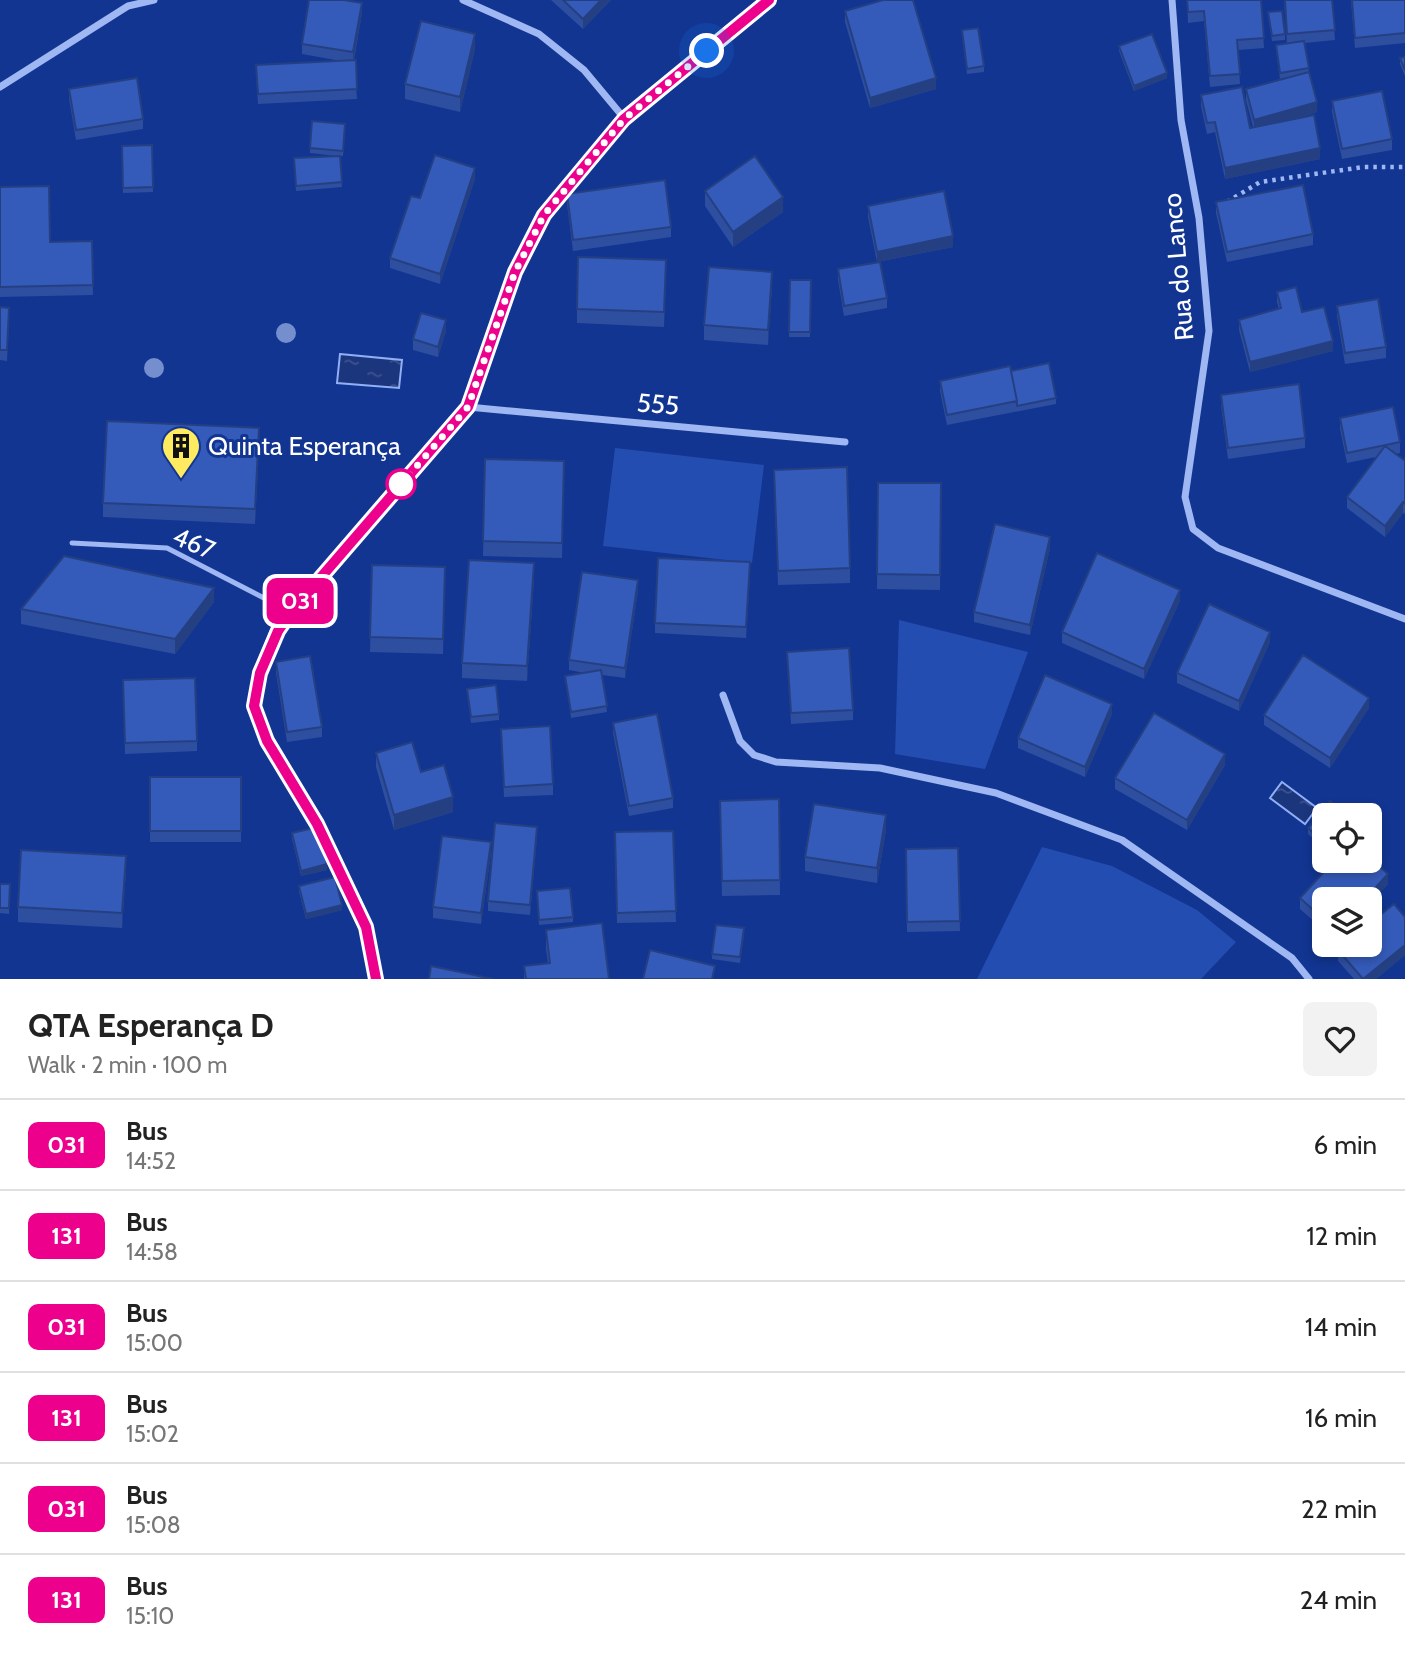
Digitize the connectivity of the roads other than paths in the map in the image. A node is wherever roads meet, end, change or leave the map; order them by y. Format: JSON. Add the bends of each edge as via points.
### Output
{"nodes":[{"id":1,"x":154,"y":0,"type":"edge"},
{"id":2,"x":463,"y":0,"type":"edge"},
{"id":3,"x":769,"y":0,"type":"edge"},
{"id":4,"x":1172,"y":0,"type":"edge"},
{"id":5,"x":0,"y":87,"type":"edge"},
{"id":6,"x":624,"y":119,"type":"junction"},
{"id":7,"x":468,"y":407,"type":"junction"},
{"id":8,"x":845,"y":442,"type":"dead end"},
{"id":9,"x":72,"y":543,"type":"dead end"},
{"id":10,"x":291,"y":612,"type":"junction"},
{"id":11,"x":1405,"y":619,"type":"edge"},
{"id":12,"x":723,"y":695,"type":"dead end"},
{"id":13,"x":376,"y":979,"type":"edge"},
{"id":14,"x":1309,"y":979,"type":"edge"}],
"edges":[{"from":1,"to":5,"type":"street","via":[[128,6]]},
{"from":2,"to":6,"type":"street","via":[[540,34],[584,70]]},
{"from":3,"to":6,"type":"street"},
{"from":4,"to":11,"type":"street","name":"Rua do Lanco","via":[[1181,120],[1199,218],[1209,331],[1185,497],[1193,529],[1218,548]]},
{"from":6,"to":7,"type":"street","via":[[544,215],[515,272]]},
{"from":7,"to":8,"type":"street","name":"555"},
{"from":7,"to":10,"type":"street"},
{"from":9,"to":10,"type":"lane","name":"467","via":[[167,548]]},
{"from":10,"to":13,"type":"street","via":[[260,673],[254,706],[267,741],[317,824],[366,927]]},
{"from":12,"to":14,"type":"street","via":[[740,741],[754,755],[776,762],[880,768],[996,793],[1122,840],[1292,958]]}]}
